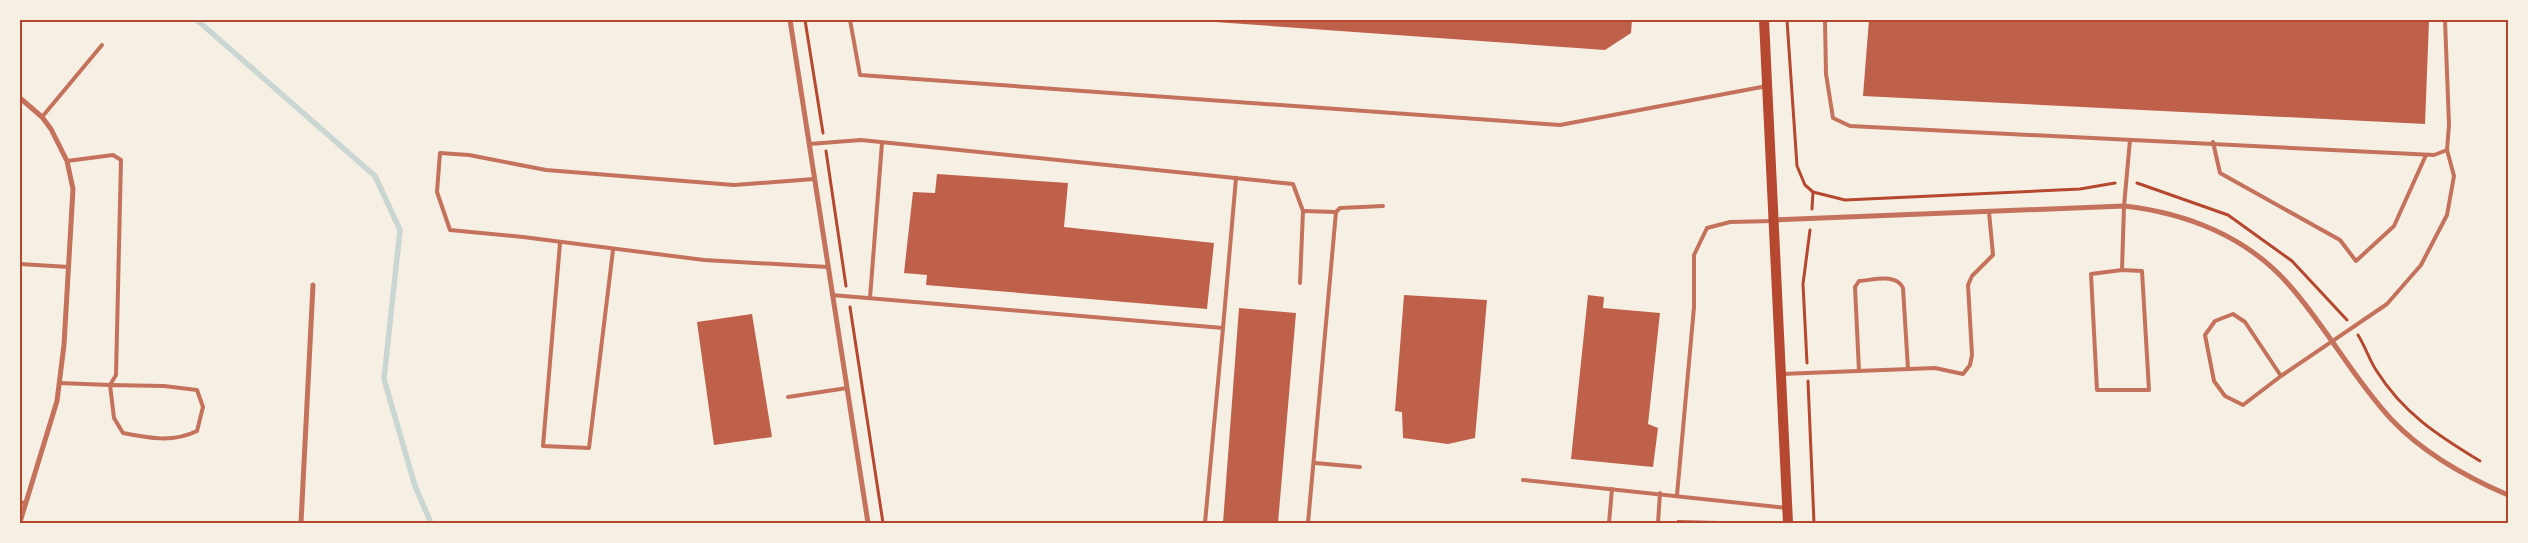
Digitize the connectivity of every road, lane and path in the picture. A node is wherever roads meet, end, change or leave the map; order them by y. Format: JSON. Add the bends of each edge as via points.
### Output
{"nodes":[{"id":1,"x":790,"y":20,"type":"edge"},
{"id":2,"x":805,"y":20,"type":"edge"},
{"id":3,"x":850,"y":20,"type":"edge"},
{"id":4,"x":1764,"y":20,"type":"edge"},
{"id":5,"x":1787,"y":20,"type":"edge"},
{"id":6,"x":1825,"y":20,"type":"edge"},
{"id":7,"x":2445,"y":20,"type":"edge"},
{"id":8,"x":102,"y":45,"type":"dead end"},
{"id":9,"x":1767,"y":86,"type":"junction"},
{"id":10,"x":20,"y":98,"type":"edge"},
{"id":11,"x":42,"y":117,"type":"junction"},
{"id":12,"x":2130,"y":140,"type":"junction"},
{"id":13,"x":882,"y":142,"type":"junction"},
{"id":14,"x":2213,"y":142,"type":"junction"},
{"id":15,"x":824,"y":143,"type":"junction"},
{"id":16,"x":809,"y":144,"type":"junction"},
{"id":17,"x":2447,"y":150,"type":"junction"},
{"id":18,"x":2426,"y":154,"type":"junction"},
{"id":19,"x":67,"y":161,"type":"junction"},
{"id":20,"x":1236,"y":178,"type":"junction"},
{"id":21,"x":814,"y":179,"type":"junction"},
{"id":22,"x":2126,"y":183,"type":"junction"},
{"id":23,"x":1813,"y":192,"type":"junction"},
{"id":24,"x":1383,"y":206,"type":"dead end"},
{"id":25,"x":2124,"y":206,"type":"junction"},
{"id":26,"x":1303,"y":211,"type":"junction"},
{"id":27,"x":1336,"y":212,"type":"junction"},
{"id":28,"x":1989,"y":212,"type":"junction"},
{"id":29,"x":1811,"y":219,"type":"junction"},
{"id":30,"x":1773,"y":220,"type":"junction"},
{"id":31,"x":560,"y":243,"type":"junction"},
{"id":32,"x":613,"y":250,"type":"junction"},
{"id":33,"x":20,"y":264,"type":"edge"},
{"id":34,"x":69,"y":267,"type":"junction"},
{"id":35,"x":828,"y":267,"type":"junction"},
{"id":36,"x":2122,"y":270,"type":"junction"},
{"id":37,"x":1300,"y":283,"type":"dead end"},
{"id":38,"x":313,"y":285,"type":"dead end"},
{"id":39,"x":832,"y":295,"type":"junction"},
{"id":40,"x":848,"y":296,"type":"junction"},
{"id":41,"x":870,"y":298,"type":"junction"},
{"id":42,"x":1223,"y":328,"type":"junction"},
{"id":43,"x":2353,"y":328,"type":"junction"},
{"id":44,"x":2333,"y":342,"type":"junction"},
{"id":45,"x":1908,"y":369,"type":"junction"},
{"id":46,"x":1859,"y":371,"type":"junction"},
{"id":47,"x":1808,"y":373,"type":"junction"},
{"id":48,"x":1781,"y":374,"type":"junction"},
{"id":49,"x":2281,"y":376,"type":"junction"},
{"id":50,"x":59,"y":383,"type":"junction"},
{"id":51,"x":110,"y":385,"type":"junction"},
{"id":52,"x":847,"y":388,"type":"junction"},
{"id":53,"x":788,"y":397,"type":"dead end"},
{"id":54,"x":2480,"y":461,"type":"dead end"},
{"id":55,"x":1315,"y":463,"type":"junction"},
{"id":56,"x":1360,"y":468,"type":"dead end"},
{"id":57,"x":1523,"y":480,"type":"dead end"},
{"id":58,"x":1612,"y":489,"type":"junction"},
{"id":59,"x":1660,"y":493,"type":"junction"},
{"id":60,"x":1677,"y":495,"type":"junction"},
{"id":61,"x":2508,"y":495,"type":"edge"},
{"id":62,"x":23,"y":503,"type":"edge"},
{"id":63,"x":1788,"y":508,"type":"junction"},
{"id":64,"x":20,"y":522,"type":"edge"},
{"id":65,"x":301,"y":523,"type":"edge"},
{"id":66,"x":868,"y":523,"type":"edge"},
{"id":67,"x":883,"y":523,"type":"edge"},
{"id":68,"x":1205,"y":523,"type":"edge"},
{"id":69,"x":1308,"y":523,"type":"edge"},
{"id":70,"x":1608,"y":523,"type":"edge"},
{"id":71,"x":1658,"y":523,"type":"edge"},
{"id":72,"x":1788,"y":523,"type":"edge"},
{"id":73,"x":1814,"y":523,"type":"edge"}],
"edges":[{"from":1,"to":16,"type":"street"},
{"from":2,"to":15,"type":"path"},
{"from":3,"to":9,"type":"lane","via":[[860,75],[899,78],[1560,125]]},
{"from":4,"to":9,"type":"main road"},
{"from":5,"to":23,"type":"path","via":[[1797,166],[1805,185]]},
{"from":6,"to":12,"type":"lane","via":[[1826,74],[1833,118],[1850,126]]},
{"from":7,"to":17,"type":"lane","via":[[2450,125]]},
{"from":8,"to":11,"type":"lane"},
{"from":9,"to":30,"type":"main road"},
{"from":10,"to":11,"type":"street"},
{"from":11,"to":19,"type":"street"},
{"from":12,"to":14,"type":"lane"},
{"from":12,"to":22,"type":"lane"},
{"from":13,"to":15,"type":"lane"},
{"from":13,"to":20,"type":"lane"},
{"from":13,"to":41,"type":"lane"},
{"from":14,"to":18,"type":"lane"},
{"from":14,"to":18,"type":"lane","via":[[2220,173],[2340,240],[2356,261],[2394,226]]},
{"from":15,"to":16,"type":"lane"},
{"from":15,"to":40,"type":"path"},
{"from":16,"to":21,"type":"street"},
{"from":17,"to":18,"type":"lane"},
{"from":17,"to":43,"type":"lane","via":[[2454,176],[2447,215],[2425,257],[2387,304]]},
{"from":19,"to":34,"type":"street","via":[[73,189]]},
{"from":19,"to":51,"type":"lane","via":[[112,155],[121,160],[116,375]]},
{"from":20,"to":26,"type":"lane","via":[[1293,184]]},
{"from":20,"to":42,"type":"lane"},
{"from":21,"to":31,"type":"lane","via":[[734,185],[546,170],[469,155],[440,153],[437,192],[450,230]]},
{"from":21,"to":35,"type":"street"},
{"from":22,"to":23,"type":"path","via":[[2080,189],[1845,200]]},
{"from":22,"to":25,"type":"lane"},
{"from":22,"to":43,"type":"path","via":[[2139,184],[2228,215],[2292,261]]},
{"from":23,"to":29,"type":"path"},
{"from":24,"to":27,"type":"lane","via":[[1340,208]]},
{"from":25,"to":28,"type":"street"},
{"from":25,"to":36,"type":"lane"},
{"from":25,"to":44,"type":"street","via":[[2181,216],[2246,247],[2290,285]]},
{"from":26,"to":27,"type":"lane"},
{"from":26,"to":37,"type":"lane"},
{"from":27,"to":55,"type":"lane"},
{"from":28,"to":29,"type":"street"},
{"from":28,"to":45,"type":"lane","via":[[1992,254],[1968,285],[1970,365],[1963,374],[1935,368]]},
{"from":29,"to":30,"type":"street"},
{"from":29,"to":47,"type":"path","via":[[1803,284]]},
{"from":30,"to":48,"type":"main road"},
{"from":30,"to":60,"type":"lane","via":[[1730,222],[1707,228],[1694,256],[1694,306]]},
{"from":31,"to":32,"type":"lane"},
{"from":31,"to":32,"type":"lane","via":[[543,446],[589,448]]},
{"from":32,"to":35,"type":"lane","via":[[704,260]]},
{"from":33,"to":34,"type":"lane"},
{"from":34,"to":50,"type":"street"},
{"from":35,"to":39,"type":"street"},
{"from":36,"to":36,"type":"lane","via":[[2090,274],[2097,390],[2148,390],[2142,271]]},
{"from":38,"to":65,"type":"street"},
{"from":39,"to":40,"type":"lane"},
{"from":39,"to":52,"type":"street"},
{"from":40,"to":41,"type":"lane"},
{"from":40,"to":67,"type":"path"},
{"from":41,"to":42,"type":"lane"},
{"from":42,"to":68,"type":"lane"},
{"from":43,"to":44,"type":"lane"},
{"from":43,"to":54,"type":"path","via":[[2375,370],[2406,410],[2434,433]]},
{"from":44,"to":49,"type":"lane"},
{"from":44,"to":61,"type":"street","via":[[2370,395],[2407,434],[2454,468]]},
{"from":45,"to":46,"type":"lane"},
{"from":45,"to":46,"type":"lane","via":[[1903,288],[1895,279],[1859,281],[1855,286]]},
{"from":46,"to":47,"type":"lane"},
{"from":47,"to":48,"type":"lane"},
{"from":47,"to":73,"type":"path"},
{"from":48,"to":63,"type":"main road"},
{"from":49,"to":49,"type":"lane","via":[[2243,405],[2225,396],[2214,381],[2205,335],[2215,320],[2233,314],[2245,322]]},
{"from":50,"to":51,"type":"lane"},
{"from":50,"to":62,"type":"street","via":[[57,401]]},
{"from":51,"to":51,"type":"lane","via":[[114,418],[123,433],[151,439],[185,437],[197,431],[203,407],[196,390]]},
{"from":52,"to":53,"type":"lane"},
{"from":52,"to":66,"type":"street"},
{"from":55,"to":56,"type":"lane"},
{"from":55,"to":69,"type":"lane"},
{"from":57,"to":58,"type":"lane"},
{"from":58,"to":59,"type":"lane"},
{"from":58,"to":70,"type":"lane"},
{"from":59,"to":60,"type":"lane"},
{"from":59,"to":71,"type":"lane"},
{"from":60,"to":63,"type":"lane"},
{"from":62,"to":64,"type":"street"},
{"from":63,"to":72,"type":"main road"}]}
